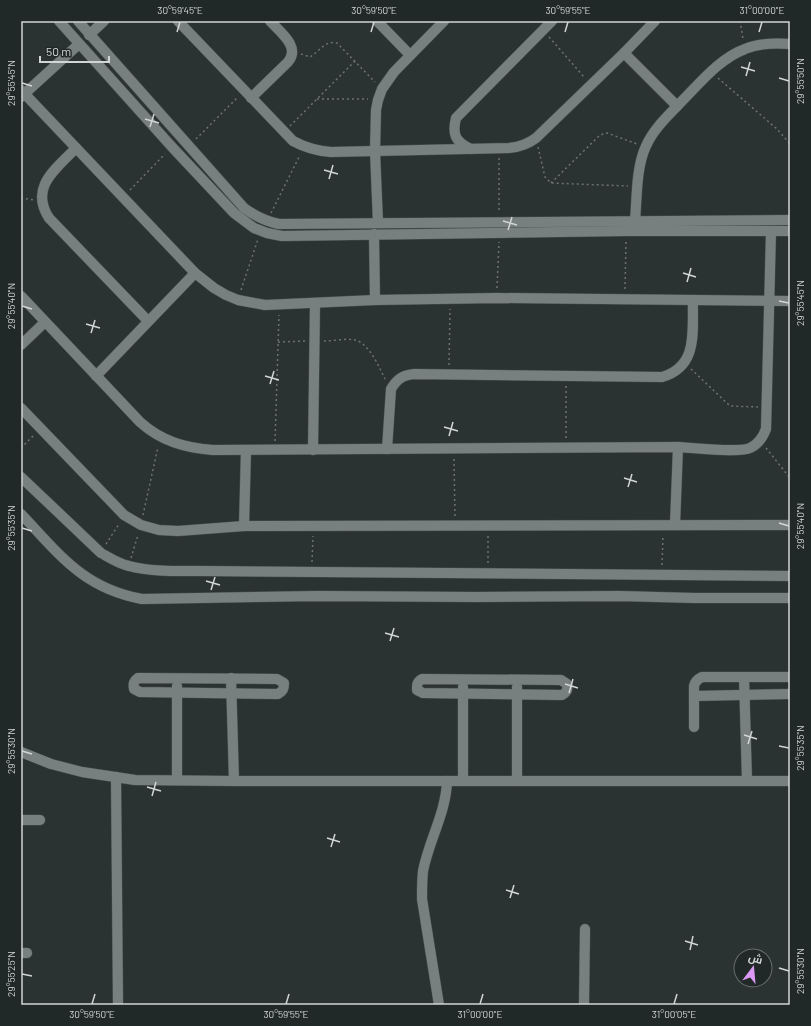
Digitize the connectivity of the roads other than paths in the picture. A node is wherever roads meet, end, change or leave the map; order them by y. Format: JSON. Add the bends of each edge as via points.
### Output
{"nodes":[{"id":1,"x":59,"y":21,"type":"edge"},
{"id":2,"x":78,"y":21,"type":"edge"},
{"id":3,"x":104,"y":21,"type":"edge"},
{"id":4,"x":178,"y":21,"type":"edge"},
{"id":5,"x":270,"y":21,"type":"edge"},
{"id":6,"x":377,"y":21,"type":"edge"},
{"id":7,"x":444,"y":21,"type":"edge"},
{"id":8,"x":552,"y":21,"type":"edge"},
{"id":9,"x":655,"y":21,"type":"edge"},
{"id":10,"x":89,"y":35,"type":"junction"},
{"id":11,"x":79,"y":44,"type":"junction"},
{"id":12,"x":790,"y":44,"type":"edge"},
{"id":13,"x":624,"y":53,"type":"junction"},
{"id":14,"x":410,"y":55,"type":"junction"},
{"id":15,"x":22,"y":94,"type":"edge"},
{"id":16,"x":248,"y":95,"type":"junction"},
{"id":17,"x":677,"y":106,"type":"junction"},
{"id":18,"x":76,"y":148,"type":"junction"},
{"id":19,"x":471,"y":149,"type":"junction"},
{"id":20,"x":376,"y":151,"type":"junction"},
{"id":21,"x":790,"y":220,"type":"edge"},
{"id":22,"x":635,"y":221,"type":"junction"},
{"id":23,"x":378,"y":223,"type":"junction"},
{"id":24,"x":696,"y":226,"type":"junction"},
{"id":25,"x":499,"y":227,"type":"junction"},
{"id":26,"x":419,"y":228,"type":"junction"},
{"id":27,"x":771,"y":231,"type":"junction"},
{"id":28,"x":790,"y":232,"type":"edge"},
{"id":29,"x":374,"y":234,"type":"junction"},
{"id":30,"x":195,"y":273,"type":"junction"},
{"id":31,"x":21,"y":296,"type":"edge"},
{"id":32,"x":375,"y":300,"type":"junction"},
{"id":33,"x":693,"y":300,"type":"junction"},
{"id":34,"x":769,"y":301,"type":"junction"},
{"id":35,"x":790,"y":301,"type":"edge"},
{"id":36,"x":315,"y":303,"type":"junction"},
{"id":37,"x":148,"y":321,"type":"junction"},
{"id":38,"x":45,"y":322,"type":"junction"},
{"id":39,"x":21,"y":345,"type":"edge"},
{"id":40,"x":96,"y":376,"type":"junction"},
{"id":41,"x":21,"y":408,"type":"edge"},
{"id":42,"x":678,"y":447,"type":"junction"},
{"id":43,"x":387,"y":449,"type":"junction"},
{"id":44,"x":246,"y":450,"type":"junction"},
{"id":45,"x":313,"y":450,"type":"junction"},
{"id":46,"x":21,"y":477,"type":"edge"},
{"id":47,"x":21,"y":514,"type":"edge"},
{"id":48,"x":675,"y":525,"type":"junction"},
{"id":49,"x":244,"y":526,"type":"junction"},
{"id":50,"x":790,"y":526,"type":"edge"},
{"id":51,"x":790,"y":576,"type":"edge"},
{"id":52,"x":790,"y":598,"type":"edge"},
{"id":53,"x":744,"y":677,"type":"junction"},
{"id":54,"x":790,"y":677,"type":"edge"},
{"id":55,"x":177,"y":678,"type":"junction"},
{"id":56,"x":231,"y":678,"type":"junction"},
{"id":57,"x":463,"y":679,"type":"junction"},
{"id":58,"x":517,"y":680,"type":"junction"},
{"id":59,"x":177,"y":692,"type":"junction"},
{"id":60,"x":231,"y":694,"type":"junction"},
{"id":61,"x":463,"y":694,"type":"junction"},
{"id":62,"x":517,"y":694,"type":"junction"},
{"id":63,"x":790,"y":694,"type":"edge"},
{"id":64,"x":745,"y":695,"type":"junction"},
{"id":65,"x":694,"y":696,"type":"junction"},
{"id":66,"x":694,"y":727,"type":"dead end"},
{"id":67,"x":21,"y":752,"type":"edge"},
{"id":68,"x":116,"y":777,"type":"junction"},
{"id":69,"x":177,"y":780,"type":"junction"},
{"id":70,"x":234,"y":781,"type":"junction"},
{"id":71,"x":446,"y":781,"type":"junction"},
{"id":72,"x":463,"y":781,"type":"junction"},
{"id":73,"x":517,"y":781,"type":"junction"},
{"id":74,"x":747,"y":781,"type":"junction"},
{"id":75,"x":790,"y":781,"type":"edge"},
{"id":76,"x":21,"y":820,"type":"edge"},
{"id":77,"x":40,"y":820,"type":"dead end"},
{"id":78,"x":585,"y":928,"type":"dead end"},
{"id":79,"x":118,"y":1005,"type":"edge"},
{"id":80,"x":439,"y":1005,"type":"edge"},
{"id":81,"x":584,"y":1005,"type":"edge"}],
"edges":[{"from":1,"to":11,"type":"street"},
{"from":2,"to":10,"type":"street"},
{"from":3,"to":10,"type":"street"},
{"from":4,"to":16,"type":"street"},
{"from":5,"to":16,"type":"street","via":[[290,43],[293,50],[291,59]]},
{"from":6,"to":14,"type":"street"},
{"from":7,"to":14,"type":"street"},
{"from":8,"to":19,"type":"street","via":[[456,118],[456,137],[462,145]]},
{"from":9,"to":13,"type":"street"},
{"from":10,"to":23,"type":"street","via":[[244,208],[254,216],[278,224]]},
{"from":11,"to":15,"type":"street"},
{"from":11,"to":29,"type":"street","via":[[172,147],[247,224],[260,231],[282,236]]},
{"from":12,"to":17,"type":"street","via":[[766,44],[745,49],[726,58]]},
{"from":13,"to":17,"type":"street"},
{"from":13,"to":19,"type":"street","via":[[536,138],[519,147]]},
{"from":14,"to":20,"type":"street","via":[[394,72],[378,100]]},
{"from":15,"to":18,"type":"street"},
{"from":16,"to":20,"type":"street","via":[[283,133],[304,147],[317,151]]},
{"from":17,"to":22,"type":"street","via":[[653,132],[645,147],[640,163]]},
{"from":18,"to":30,"type":"street"},
{"from":18,"to":37,"type":"street","via":[[46,180],[41,193],[44,210]]},
{"from":19,"to":20,"type":"street"},
{"from":20,"to":23,"type":"street"},
{"from":21,"to":24,"type":"street"},
{"from":22,"to":24,"type":"street"},
{"from":22,"to":25,"type":"street"},
{"from":23,"to":26,"type":"street"},
{"from":24,"to":25,"type":"street","via":[[626,231]]},
{"from":24,"to":27,"type":"street"},
{"from":25,"to":26,"type":"street"},
{"from":26,"to":29,"type":"street"},
{"from":27,"to":28,"type":"street"},
{"from":27,"to":34,"type":"street"},
{"from":29,"to":32,"type":"street"},
{"from":30,"to":36,"type":"street","via":[[214,288],[238,300],[279,305]]},
{"from":30,"to":37,"type":"street"},
{"from":31,"to":38,"type":"street"},
{"from":32,"to":33,"type":"street"},
{"from":32,"to":36,"type":"street"},
{"from":33,"to":34,"type":"street"},
{"from":33,"to":43,"type":"street","via":[[692,347],[689,355],[679,370],[662,377],[448,374],[407,374],[400,377],[391,389]]},
{"from":34,"to":35,"type":"street"},
{"from":34,"to":42,"type":"street","via":[[766,429],[760,441],[749,449],[742,450]]},
{"from":36,"to":45,"type":"street"},
{"from":37,"to":40,"type":"street"},
{"from":38,"to":39,"type":"street"},
{"from":38,"to":40,"type":"street"},
{"from":40,"to":44,"type":"street","via":[[140,422],[160,437],[199,450]]},
{"from":41,"to":49,"type":"street","via":[[124,515],[141,525],[159,530],[178,531]]},
{"from":42,"to":43,"type":"street"},
{"from":42,"to":48,"type":"street"},
{"from":43,"to":45,"type":"street"},
{"from":44,"to":45,"type":"street"},
{"from":44,"to":49,"type":"street"},
{"from":46,"to":51,"type":"street","via":[[101,553],[128,566],[148,569]]},
{"from":47,"to":52,"type":"street","via":[[81,574],[110,591],[142,599],[318,596]]},
{"from":48,"to":49,"type":"street"},
{"from":48,"to":50,"type":"street"},
{"from":53,"to":54,"type":"street"},
{"from":53,"to":64,"type":"street"},
{"from":53,"to":65,"type":"street","via":[[702,677],[695,683]]},
{"from":55,"to":56,"type":"street"},
{"from":55,"to":59,"type":"street"},
{"from":55,"to":59,"type":"street","via":[[138,678],[133,684],[134,689],[140,692]]},
{"from":56,"to":60,"type":"street"},
{"from":56,"to":60,"type":"street","via":[[277,679],[284,683],[282,692],[278,694]]},
{"from":57,"to":58,"type":"street"},
{"from":57,"to":61,"type":"street"},
{"from":57,"to":61,"type":"street","via":[[422,679],[418,681],[417,690],[423,693]]},
{"from":58,"to":62,"type":"street"},
{"from":58,"to":62,"type":"street","via":[[561,680],[567,684],[568,689],[562,695]]},
{"from":59,"to":60,"type":"street"},
{"from":59,"to":69,"type":"street"},
{"from":60,"to":70,"type":"street"},
{"from":61,"to":62,"type":"street"},
{"from":61,"to":72,"type":"street"},
{"from":62,"to":73,"type":"street"},
{"from":63,"to":64,"type":"street"},
{"from":64,"to":65,"type":"street"},
{"from":64,"to":74,"type":"street"},
{"from":65,"to":66,"type":"street"},
{"from":67,"to":68,"type":"street","via":[[51,764]]},
{"from":68,"to":69,"type":"street","via":[[135,780]]},
{"from":68,"to":79,"type":"street"},
{"from":69,"to":70,"type":"street"},
{"from":70,"to":71,"type":"street"},
{"from":71,"to":72,"type":"street"},
{"from":71,"to":80,"type":"street","via":[[444,806],[424,871],[422,887]]},
{"from":72,"to":73,"type":"street"},
{"from":73,"to":74,"type":"street"},
{"from":74,"to":75,"type":"street"},
{"from":76,"to":77,"type":"street"},
{"from":78,"to":81,"type":"street"}]}
